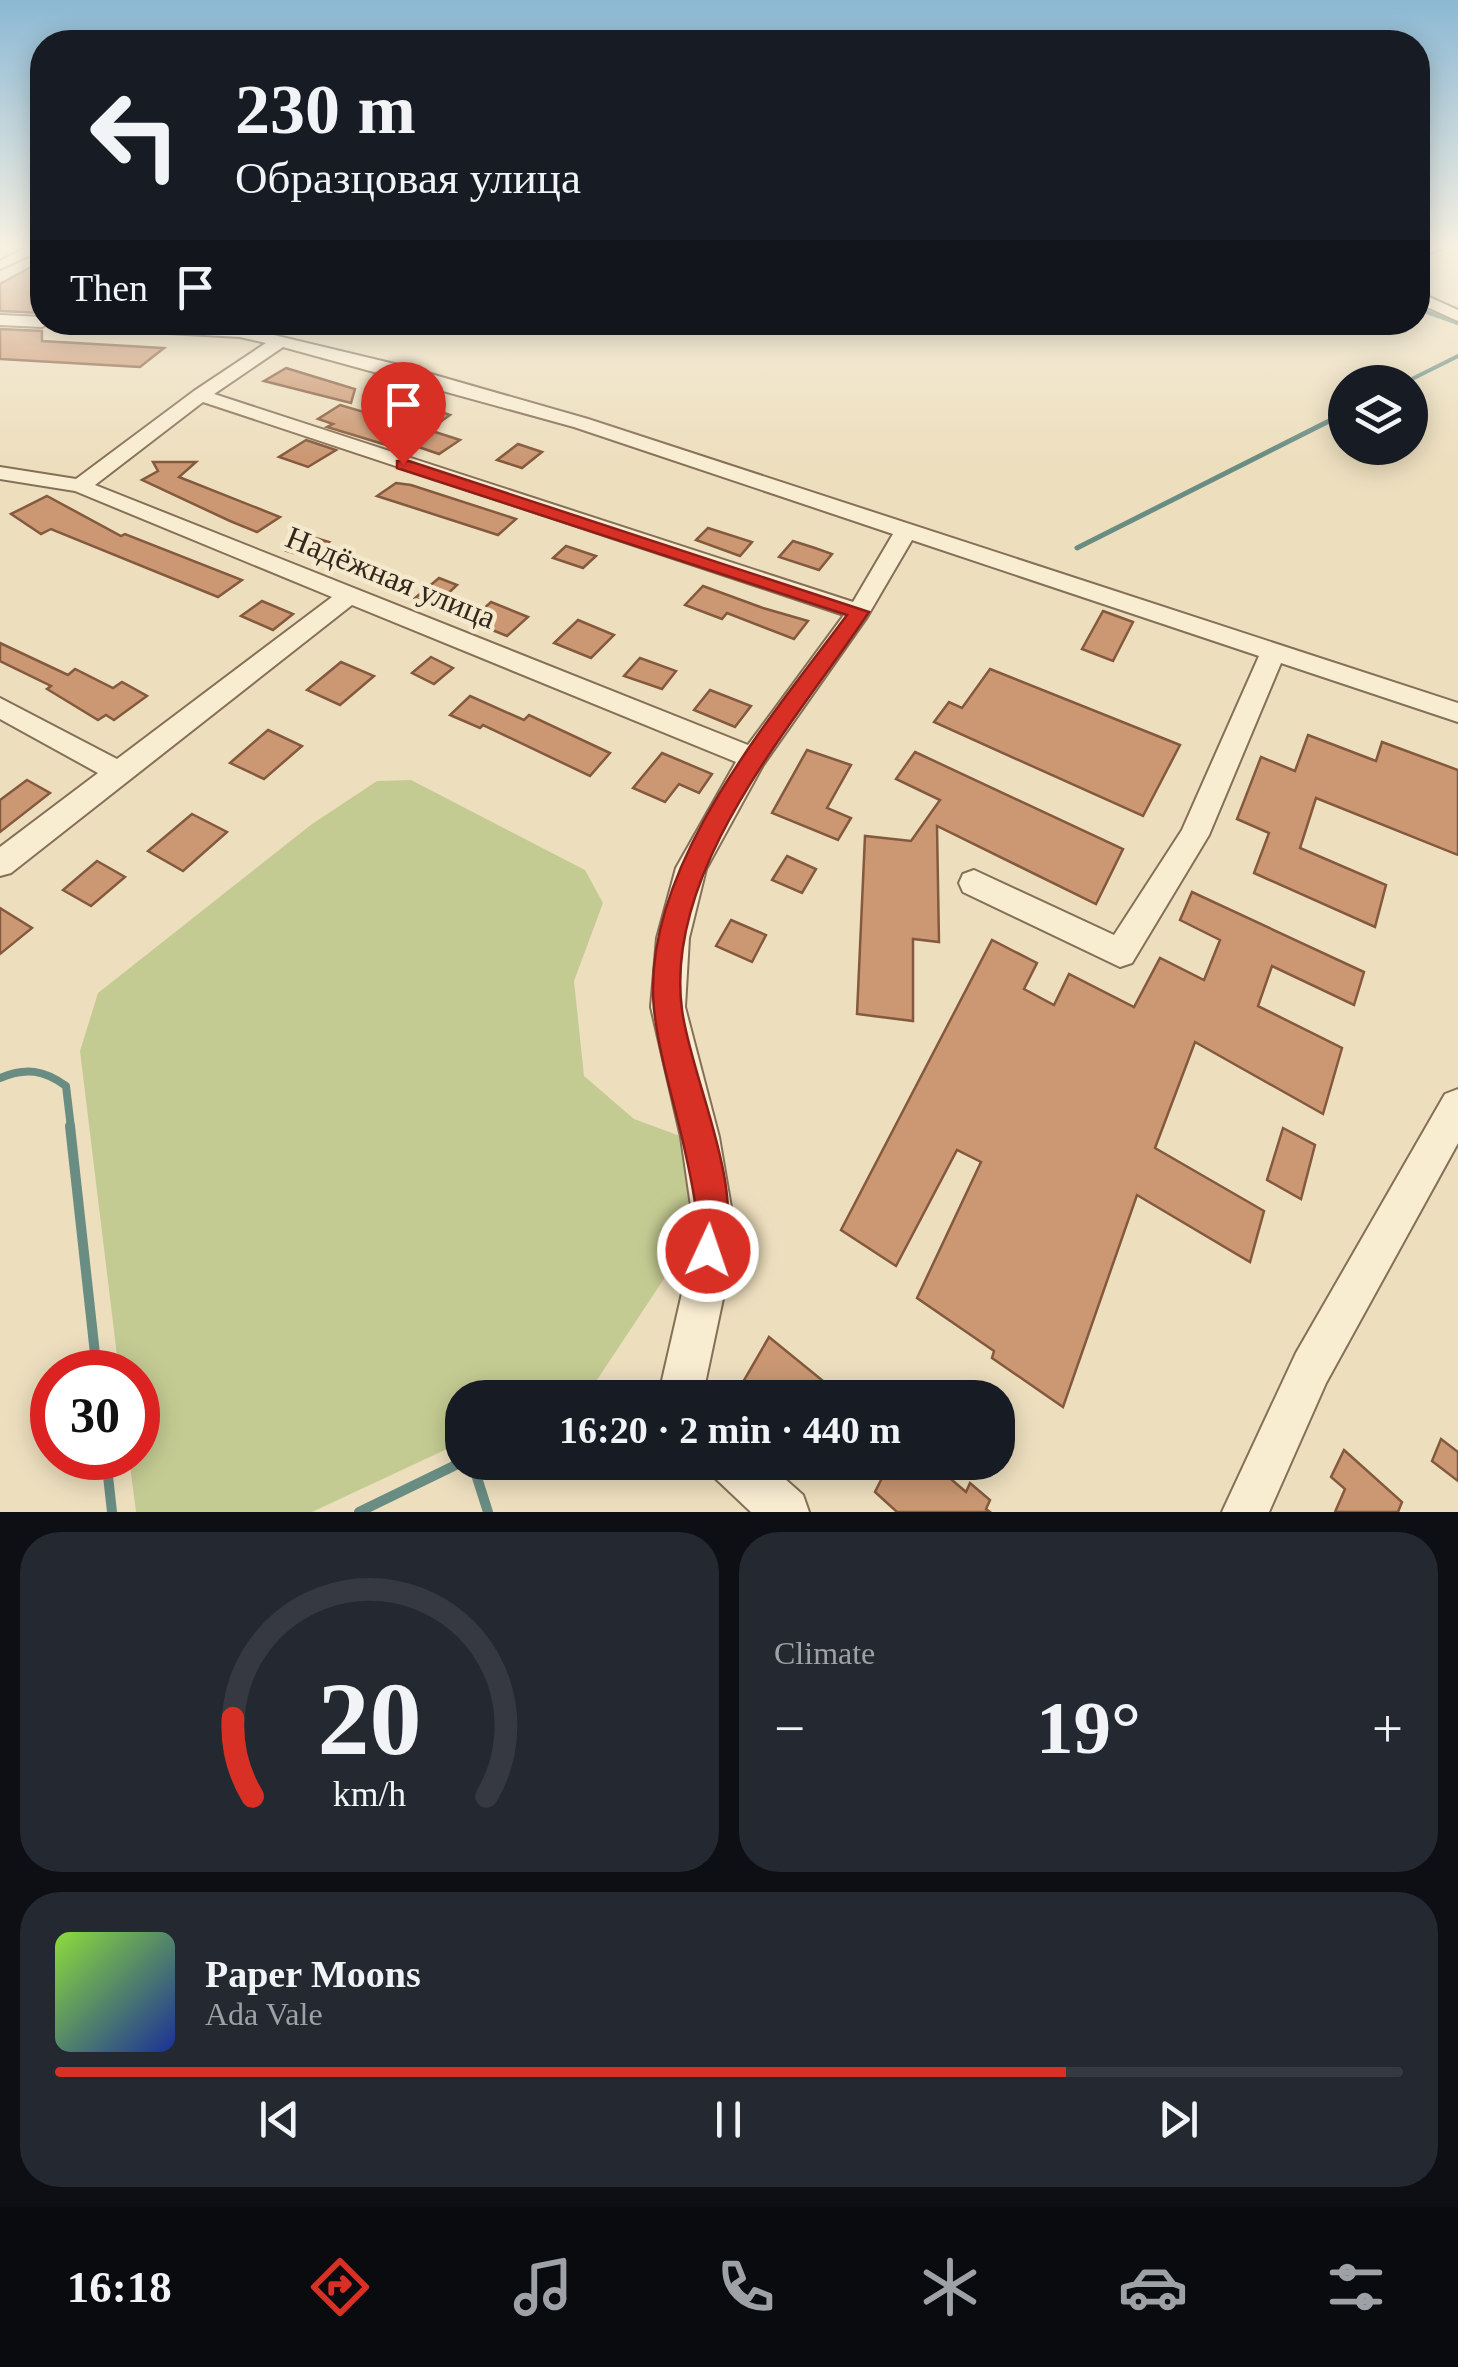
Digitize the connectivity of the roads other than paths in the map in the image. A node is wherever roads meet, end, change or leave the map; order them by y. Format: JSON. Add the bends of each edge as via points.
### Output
{"nodes":[{"id":1,"x":0,"y":320,"type":"edge"},
{"id":2,"x":30,"y":321,"type":"edge"},
{"id":3,"x":269,"y":335,"type":"edge"},
{"id":4,"x":283,"y":340,"type":"junction"},
{"id":5,"x":200,"y":395,"type":"junction"},
{"id":6,"x":12,"y":474,"type":"edge"},
{"id":7,"x":80,"y":486,"type":"junction"},
{"id":8,"x":0,"y":491,"type":"edge"},
{"id":9,"x":907,"y":529,"type":"junction"},
{"id":10,"x":348,"y":596,"type":"junction"},
{"id":11,"x":860,"y":612,"type":"junction"},
{"id":12,"x":1273,"y":652,"type":"junction"},
{"id":13,"x":0,"y":707,"type":"edge"},
{"id":14,"x":1458,"y":713,"type":"edge"},
{"id":15,"x":753,"y":758,"type":"junction"},
{"id":16,"x":120,"y":773,"type":"junction"},
{"id":17,"x":0,"y":864,"type":"edge"},
{"id":18,"x":974,"y":883,"type":"dead end"},
{"id":19,"x":1458,"y":1108,"type":"edge"},
{"id":20,"x":684,"y":1380,"type":"edge"},
{"id":21,"x":751,"y":1480,"type":"edge"},
{"id":22,"x":786,"y":1512,"type":"edge"},
{"id":23,"x":1246,"y":1512,"type":"edge"}],
"edges":[{"from":1,"to":2,"type":"street"},
{"from":3,"to":4,"type":"street"},
{"from":4,"to":5,"type":"street"},
{"from":4,"to":9,"type":"street","via":[[581,423]]},
{"from":5,"to":7,"type":"street"},
{"from":5,"to":11,"type":"street"},
{"from":6,"to":7,"type":"street","name":"Надёжная улица"},
{"from":6,"to":8,"type":"street"},
{"from":7,"to":10,"type":"street","name":"Надёжная улица"},
{"from":9,"to":11,"type":"street"},
{"from":9,"to":12,"type":"street"},
{"from":10,"to":15,"type":"street","name":"Надёжная улица"},
{"from":10,"to":16,"type":"street"},
{"from":11,"to":15,"type":"street"},
{"from":12,"to":14,"type":"street"},
{"from":12,"to":18,"type":"street","via":[[1194,835],[1120,953]]},
{"from":13,"to":16,"type":"street"},
{"from":15,"to":20,"type":"street","via":[[691,868],[673,938],[668,1008],[712,1213]]},
{"from":16,"to":17,"type":"street"},
{"from":19,"to":23,"type":"street","via":[[1312,1368]]},
{"from":21,"to":22,"type":"street"}]}
